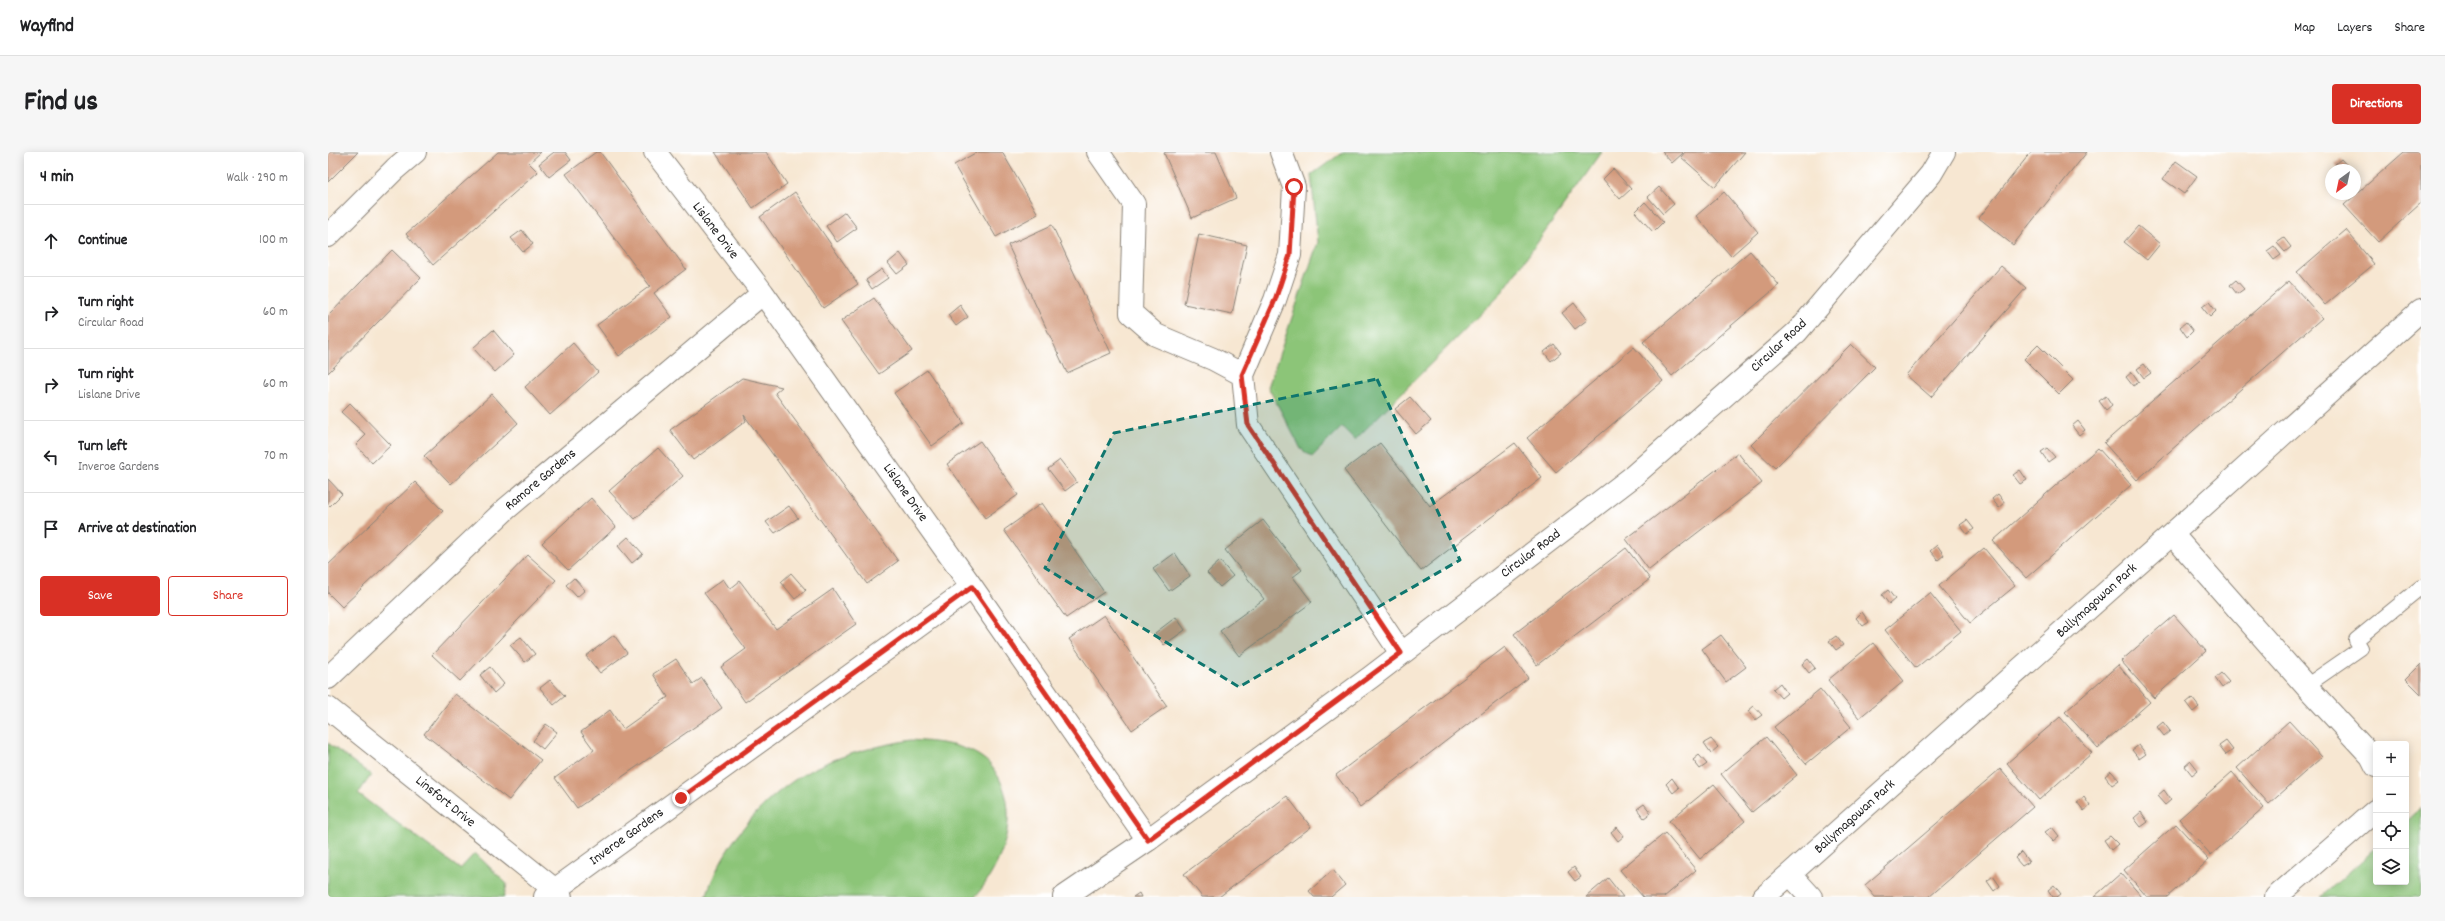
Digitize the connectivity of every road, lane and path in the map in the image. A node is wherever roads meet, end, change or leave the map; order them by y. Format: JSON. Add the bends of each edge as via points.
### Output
{"nodes":[{"id":1,"x":415,"y":152,"type":"edge"},
{"id":2,"x":655,"y":152,"type":"edge"},
{"id":3,"x":1098,"y":152,"type":"edge"},
{"id":4,"x":1944,"y":152,"type":"edge"},
{"id":5,"x":1285,"y":154,"type":"edge"},
{"id":6,"x":328,"y":236,"type":"edge"},
{"id":7,"x":763,"y":293,"type":"junction"},
{"id":8,"x":2421,"y":310,"type":"edge"},
{"id":9,"x":1242,"y":375,"type":"junction"},
{"id":10,"x":2172,"y":534,"type":"junction"},
{"id":11,"x":972,"y":587,"type":"junction"},
{"id":12,"x":2421,"y":587,"type":"edge"},
{"id":13,"x":1401,"y":653,"type":"junction"},
{"id":14,"x":328,"y":678,"type":"edge"},
{"id":15,"x":2306,"y":686,"type":"junction"},
{"id":16,"x":328,"y":708,"type":"edge"},
{"id":17,"x":2373,"y":760,"type":"edge"},
{"id":18,"x":2373,"y":813,"type":"edge"},
{"id":19,"x":1148,"y":840,"type":"junction"},
{"id":20,"x":1790,"y":874,"type":"junction"},
{"id":21,"x":554,"y":894,"type":"edge"},
{"id":22,"x":1064,"y":897,"type":"edge"},
{"id":23,"x":1764,"y":897,"type":"edge"},
{"id":24,"x":1811,"y":897,"type":"edge"},
{"id":25,"x":2276,"y":897,"type":"edge"}],
"edges":[{"from":1,"to":6,"type":"street","via":[[395,168]]},
{"from":2,"to":7,"type":"street","name":"Lislane Drive"},
{"from":3,"to":9,"type":"street","via":[[1134,204],[1131,313],[1156,335],[1213,359]]},
{"from":4,"to":13,"type":"street","name":"Circular Road","via":[[1931,174],[1797,332],[1631,478]]},
{"from":5,"to":9,"type":"street","via":[[1294,187],[1290,255],[1275,300]]},
{"from":7,"to":11,"type":"street","name":"Lislane Drive"},
{"from":7,"to":14,"type":"street","name":"Ramore Gardens","via":[[506,509]]},
{"from":8,"to":10,"type":"street","name":"Ballymagowan Park"},
{"from":9,"to":13,"type":"street","via":[[1248,425]]},
{"from":10,"to":15,"type":"street"},
{"from":10,"to":20,"type":"street","name":"Ballymagowan Park"},
{"from":11,"to":19,"type":"street","name":"Lislane Drive"},
{"from":11,"to":21,"type":"street","name":"Inveroe Gardens"},
{"from":12,"to":15,"type":"lane","via":[[2356,640],[2361,648]]},
{"from":13,"to":19,"type":"street","name":"Circular Road"},
{"from":15,"to":17,"type":"street"},
{"from":16,"to":21,"type":"street","name":"Linsfort Drive"},
{"from":18,"to":25,"type":"street"},
{"from":19,"to":22,"type":"street","name":"Circular Road"},
{"from":20,"to":23,"type":"street","name":"Ballymagowan Park"},
{"from":20,"to":24,"type":"street"}]}
